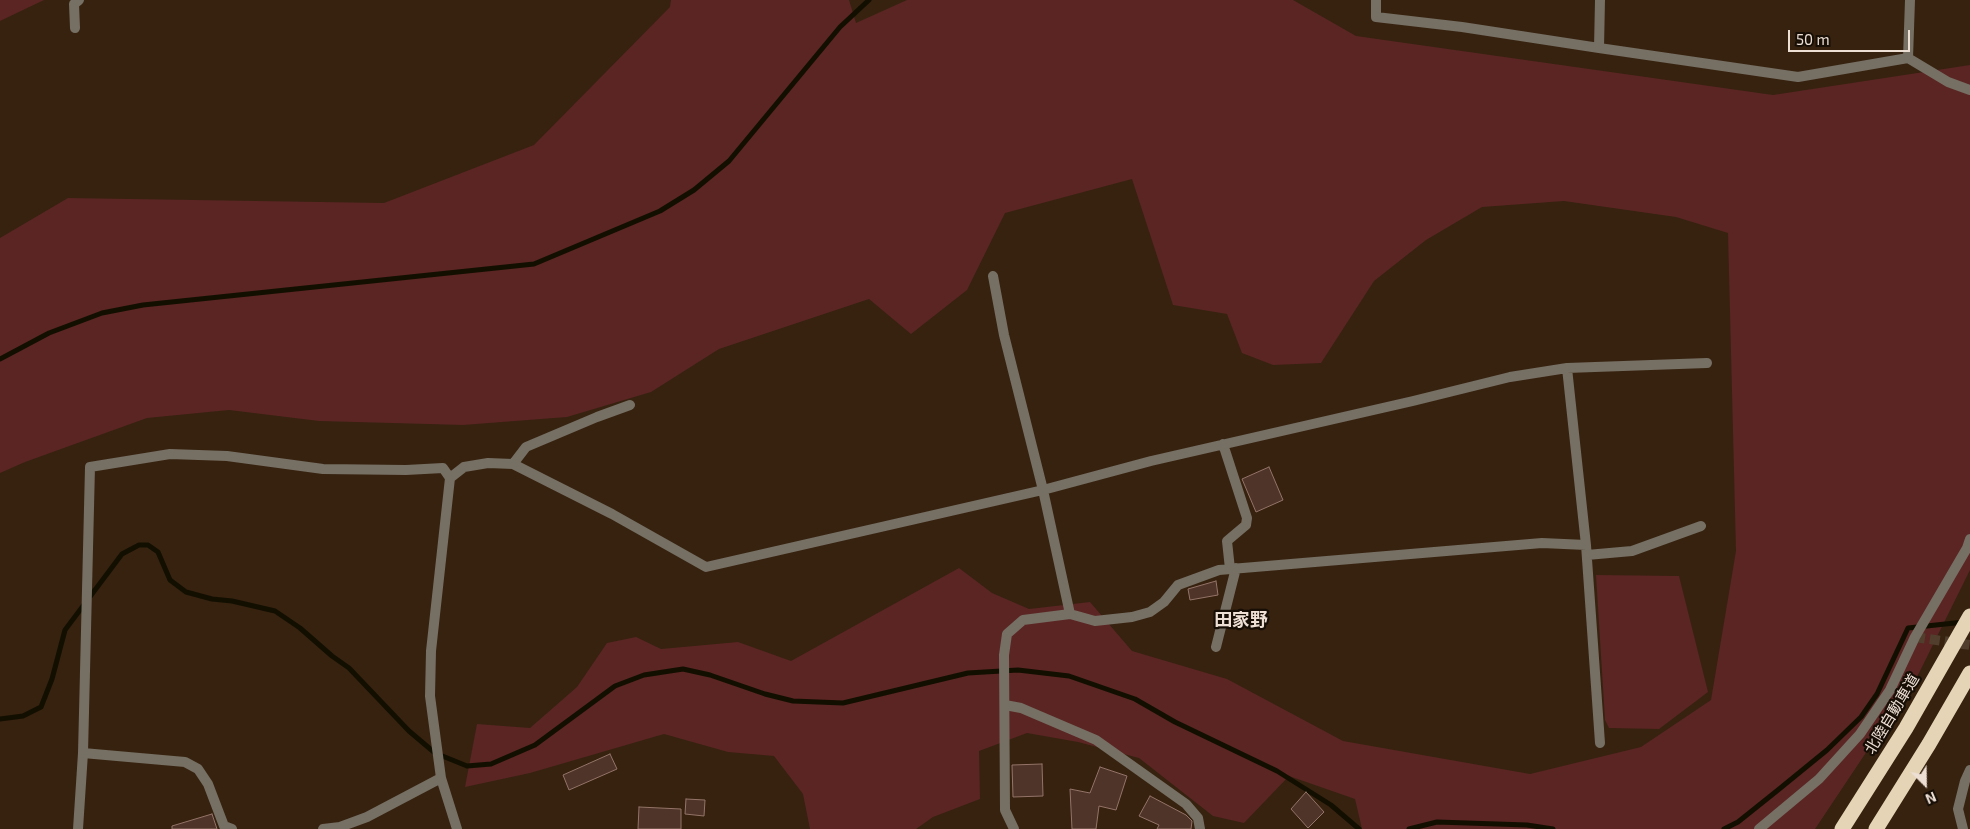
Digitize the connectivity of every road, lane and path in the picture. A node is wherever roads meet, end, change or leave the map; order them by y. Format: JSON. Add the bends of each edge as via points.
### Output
{"nodes":[{"id":1,"x":79,"y":0,"type":"edge"},
{"id":2,"x":1376,"y":0,"type":"edge"},
{"id":3,"x":1600,"y":0,"type":"edge"},
{"id":4,"x":1910,"y":0,"type":"edge"},
{"id":5,"x":75,"y":28,"type":"dead end"},
{"id":6,"x":1599,"y":48,"type":"junction"},
{"id":7,"x":1908,"y":58,"type":"junction"},
{"id":8,"x":1970,"y":90,"type":"edge"},
{"id":9,"x":993,"y":276,"type":"dead end"},
{"id":10,"x":1707,"y":363,"type":"dead end"},
{"id":11,"x":1567,"y":368,"type":"junction"},
{"id":12,"x":630,"y":405,"type":"dead end"},
{"id":13,"x":1222,"y":444,"type":"junction"},
{"id":14,"x":513,"y":464,"type":"junction"},
{"id":15,"x":450,"y":478,"type":"junction"},
{"id":16,"x":1043,"y":490,"type":"junction"},
{"id":17,"x":1701,"y":526,"type":"dead end"},
{"id":18,"x":1970,"y":539,"type":"edge"},
{"id":19,"x":1586,"y":550,"type":"junction"},
{"id":20,"x":1233,"y":569,"type":"junction"},
{"id":21,"x":1070,"y":614,"type":"junction"},
{"id":22,"x":1970,"y":616,"type":"edge"},
{"id":23,"x":1216,"y":647,"type":"dead end"},
{"id":24,"x":1970,"y":673,"type":"edge"},
{"id":25,"x":1005,"y":705,"type":"junction"},
{"id":26,"x":1600,"y":743,"type":"dead end"},
{"id":27,"x":83,"y":753,"type":"junction"},
{"id":28,"x":1970,"y":770,"type":"edge"},
{"id":29,"x":441,"y":778,"type":"junction"},
{"id":30,"x":78,"y":829,"type":"edge"},
{"id":31,"x":232,"y":829,"type":"edge"},
{"id":32,"x":323,"y":829,"type":"edge"},
{"id":33,"x":457,"y":829,"type":"edge"},
{"id":34,"x":1014,"y":829,"type":"edge"},
{"id":35,"x":1200,"y":829,"type":"edge"},
{"id":36,"x":1759,"y":829,"type":"edge"},
{"id":37,"x":1842,"y":829,"type":"edge"},
{"id":38,"x":1876,"y":829,"type":"edge"},
{"id":39,"x":1963,"y":829,"type":"edge"}],
"edges":[{"from":1,"to":5,"type":"street","via":[[74,4]]},
{"from":2,"to":6,"type":"street","via":[[1376,17]]},
{"from":3,"to":6,"type":"street"},
{"from":4,"to":7,"type":"street"},
{"from":6,"to":7,"type":"street","via":[[1798,77]]},
{"from":7,"to":8,"type":"street","via":[[1948,82]]},
{"from":9,"to":16,"type":"street","via":[[1004,335]]},
{"from":10,"to":11,"type":"street"},
{"from":11,"to":13,"type":"street","via":[[1510,377]]},
{"from":11,"to":19,"type":"street"},
{"from":12,"to":14,"type":"street","via":[[526,447]]},
{"from":13,"to":16,"type":"street"},
{"from":13,"to":20,"type":"street","via":[[1248,518],[1246,524],[1227,541]]},
{"from":14,"to":15,"type":"street","via":[[488,463],[464,467]]},
{"from":14,"to":16,"type":"street","via":[[612,514],[706,567]]},
{"from":15,"to":27,"type":"street","via":[[443,468],[323,469],[227,456],[170,454],[90,467]]},
{"from":15,"to":29,"type":"street","via":[[431,651],[430,696]]},
{"from":16,"to":21,"type":"street"},
{"from":17,"to":19,"type":"street","via":[[1632,551]]},
{"from":18,"to":36,"type":"street","via":[[1914,637],[1890,690],[1860,734],[1818,779]]},
{"from":19,"to":20,"type":"street","via":[[1542,543]]},
{"from":19,"to":26,"type":"street"},
{"from":20,"to":21,"type":"street","via":[[1219,570],[1178,585],[1164,602],[1150,612],[1132,617],[1095,621]]},
{"from":20,"to":23,"type":"street"},
{"from":21,"to":25,"type":"street","via":[[1023,620],[1007,634]]},
{"from":22,"to":37,"type":"highway","name":"北陸自動車道","via":[[1906,728]]},
{"from":24,"to":38,"type":"highway"},
{"from":25,"to":34,"type":"street","via":[[1005,810]]},
{"from":25,"to":35,"type":"street","via":[[1021,708],[1096,740],[1186,804],[1198,818]]},
{"from":27,"to":30,"type":"street"},
{"from":27,"to":31,"type":"street","via":[[185,762],[198,769],[208,784],[224,826]]},
{"from":28,"to":39,"type":"street","via":[[1958,809]]},
{"from":29,"to":32,"type":"street","via":[[367,816],[340,827]]},
{"from":29,"to":33,"type":"street"}]}
